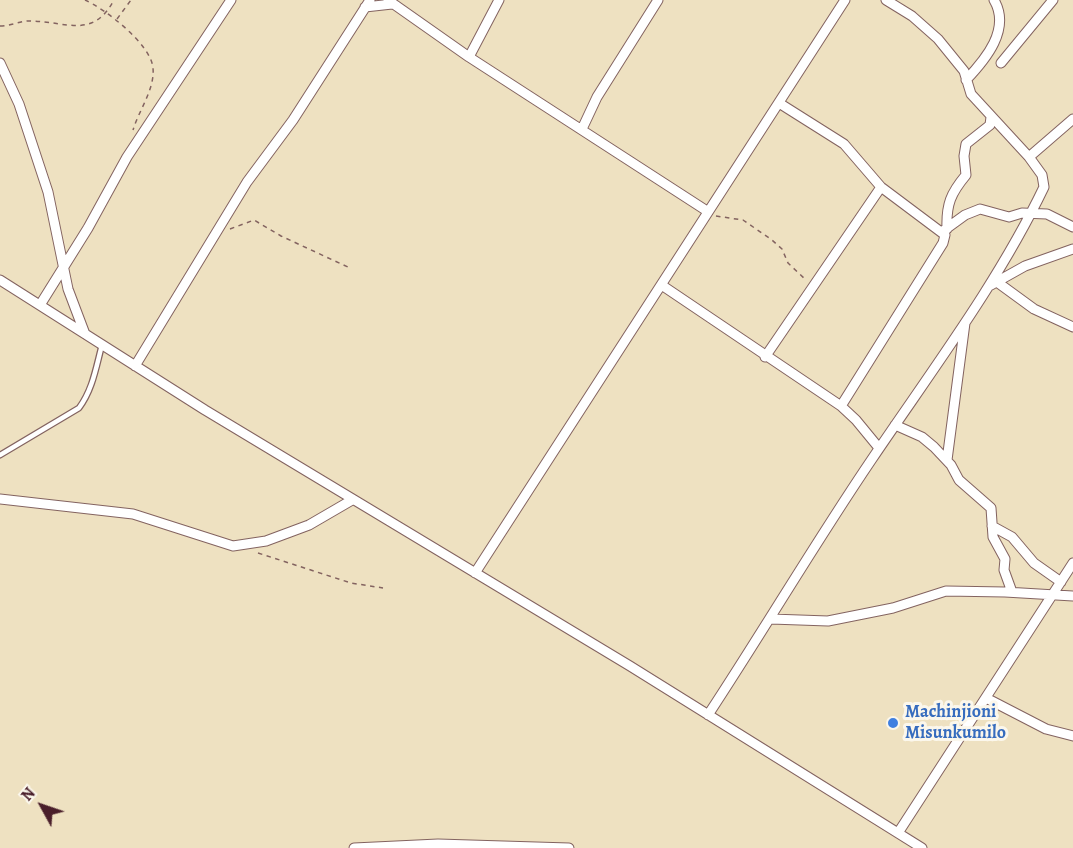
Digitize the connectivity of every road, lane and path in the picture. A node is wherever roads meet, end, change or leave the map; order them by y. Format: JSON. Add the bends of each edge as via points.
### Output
{"nodes":[{"id":1,"x":85,"y":0,"type":"edge"},
{"id":2,"x":114,"y":0,"type":"edge"},
{"id":3,"x":131,"y":0,"type":"edge"},
{"id":4,"x":231,"y":0,"type":"edge"},
{"id":5,"x":499,"y":0,"type":"edge"},
{"id":6,"x":658,"y":0,"type":"edge"},
{"id":7,"x":845,"y":0,"type":"edge"},
{"id":8,"x":886,"y":0,"type":"edge"},
{"id":9,"x":994,"y":0,"type":"edge"},
{"id":10,"x":1053,"y":0,"type":"edge"},
{"id":11,"x":390,"y":2,"type":"edge"},
{"id":12,"x":368,"y":3,"type":"edge"},
{"id":13,"x":107,"y":12,"type":"junction"},
{"id":14,"x":116,"y":20,"type":"junction"},
{"id":15,"x":0,"y":26,"type":"edge"},
{"id":16,"x":469,"y":57,"type":"junction"},
{"id":17,"x":0,"y":63,"type":"edge"},
{"id":18,"x":1001,"y":63,"type":"dead end"},
{"id":19,"x":966,"y":80,"type":"junction"},
{"id":20,"x":779,"y":103,"type":"junction"},
{"id":21,"x":992,"y":117,"type":"junction"},
{"id":22,"x":1073,"y":119,"type":"edge"},
{"id":23,"x":582,"y":129,"type":"junction"},
{"id":24,"x":131,"y":136,"type":"dead end"},
{"id":25,"x":1029,"y":157,"type":"junction"},
{"id":26,"x":881,"y":187,"type":"junction"},
{"id":27,"x":706,"y":214,"type":"junction"},
{"id":28,"x":1031,"y":214,"type":"junction"},
{"id":29,"x":1073,"y":227,"type":"edge"},
{"id":30,"x":945,"y":230,"type":"junction"},
{"id":31,"x":218,"y":231,"type":"junction"},
{"id":32,"x":1073,"y":249,"type":"edge"},
{"id":33,"x":63,"y":267,"type":"junction"},
{"id":34,"x":350,"y":268,"type":"dead end"},
{"id":35,"x":0,"y":280,"type":"edge"},
{"id":36,"x":993,"y":284,"type":"junction"},
{"id":37,"x":663,"y":286,"type":"junction"},
{"id":38,"x":813,"y":286,"type":"junction"},
{"id":39,"x":40,"y":305,"type":"junction"},
{"id":40,"x":966,"y":320,"type":"junction"},
{"id":41,"x":1073,"y":327,"type":"edge"},
{"id":42,"x":85,"y":334,"type":"junction"},
{"id":43,"x":102,"y":345,"type":"junction"},
{"id":44,"x":765,"y":357,"type":"junction"},
{"id":45,"x":135,"y":366,"type":"junction"},
{"id":46,"x":841,"y":406,"type":"junction"},
{"id":47,"x":895,"y":425,"type":"junction"},
{"id":48,"x":879,"y":448,"type":"junction"},
{"id":49,"x":0,"y":455,"type":"edge"},
{"id":50,"x":946,"y":460,"type":"junction"},
{"id":51,"x":0,"y":499,"type":"edge"},
{"id":52,"x":352,"y":500,"type":"junction"},
{"id":53,"x":992,"y":526,"type":"junction"},
{"id":54,"x":244,"y":545,"type":"junction"},
{"id":55,"x":1073,"y":563,"type":"edge"},
{"id":56,"x":475,"y":573,"type":"junction"},
{"id":57,"x":1061,"y":582,"type":"junction"},
{"id":58,"x":383,"y":588,"type":"dead end"},
{"id":59,"x":1012,"y":592,"type":"junction"},
{"id":60,"x":1053,"y":595,"type":"junction"},
{"id":61,"x":1073,"y":596,"type":"edge"},
{"id":62,"x":771,"y":620,"type":"junction"},
{"id":63,"x":986,"y":698,"type":"junction"},
{"id":64,"x":708,"y":715,"type":"junction"},
{"id":65,"x":1073,"y":736,"type":"edge"},
{"id":66,"x":898,"y":833,"type":"junction"},
{"id":67,"x":354,"y":848,"type":"edge"},
{"id":68,"x":568,"y":848,"type":"edge"},
{"id":69,"x":922,"y":848,"type":"edge"}],
"edges":[{"from":1,"to":13,"type":"path"},
{"from":2,"to":13,"type":"path"},
{"from":3,"to":14,"type":"path"},
{"from":4,"to":33,"type":"street","via":[[127,157]]},
{"from":5,"to":16,"type":"street"},
{"from":6,"to":23,"type":"street","via":[[597,97]]},
{"from":7,"to":20,"type":"street"},
{"from":8,"to":19,"type":"street","via":[[938,39],[964,71]]},
{"from":9,"to":19,"type":"street","via":[[1001,21],[997,35],[981,64]]},
{"from":10,"to":18,"type":"street"},
{"from":11,"to":12,"type":"street"},
{"from":11,"to":16,"type":"street"},
{"from":12,"to":31,"type":"street"},
{"from":13,"to":14,"type":"path"},
{"from":13,"to":15,"type":"path","via":[[92,24],[33,21]]},
{"from":14,"to":24,"type":"path","via":[[148,56],[153,69]]},
{"from":16,"to":23,"type":"street"},
{"from":17,"to":33,"type":"street","via":[[48,192]]},
{"from":19,"to":21,"type":"street","via":[[971,94]]},
{"from":20,"to":26,"type":"street","via":[[844,144]]},
{"from":20,"to":27,"type":"street"},
{"from":21,"to":25,"type":"street"},
{"from":21,"to":30,"type":"street","via":[[990,125],[972,137],[964,149],[966,175],[949,197]]},
{"from":22,"to":25,"type":"street"},
{"from":23,"to":27,"type":"street"},
{"from":25,"to":28,"type":"street","via":[[1045,181]]},
{"from":26,"to":30,"type":"street"},
{"from":26,"to":38,"type":"street"},
{"from":27,"to":37,"type":"street"},
{"from":27,"to":38,"type":"path","via":[[743,220],[782,249],[788,263]]},
{"from":28,"to":29,"type":"street","via":[[1047,214]]},
{"from":28,"to":30,"type":"street","via":[[1009,217],[980,209]]},
{"from":28,"to":36,"type":"street"},
{"from":30,"to":46,"type":"street","via":[[943,243]]},
{"from":31,"to":34,"type":"path","via":[[254,220]]},
{"from":31,"to":45,"type":"street"},
{"from":32,"to":36,"type":"street","via":[[1025,266]]},
{"from":33,"to":39,"type":"street"},
{"from":33,"to":42,"type":"street"},
{"from":35,"to":39,"type":"street"},
{"from":36,"to":40,"type":"street"},
{"from":36,"to":41,"type":"street"},
{"from":37,"to":44,"type":"street"},
{"from":37,"to":56,"type":"street"},
{"from":38,"to":44,"type":"street"},
{"from":39,"to":42,"type":"street"},
{"from":40,"to":47,"type":"street"},
{"from":40,"to":50,"type":"street"},
{"from":42,"to":43,"type":"street"},
{"from":43,"to":45,"type":"street"},
{"from":43,"to":49,"type":"lane","via":[[89,390],[78,408]]},
{"from":44,"to":46,"type":"street"},
{"from":45,"to":52,"type":"street"},
{"from":46,"to":48,"type":"street"},
{"from":47,"to":48,"type":"street"},
{"from":47,"to":50,"type":"street","via":[[922,437]]},
{"from":48,"to":62,"type":"street","via":[[810,551]]},
{"from":50,"to":53,"type":"street","via":[[959,480],[991,508]]},
{"from":51,"to":54,"type":"street","via":[[133,514],[216,542]]},
{"from":52,"to":54,"type":"street","via":[[309,525]]},
{"from":52,"to":56,"type":"street"},
{"from":53,"to":57,"type":"street","via":[[1012,537],[1034,563]]},
{"from":53,"to":59,"type":"street"},
{"from":54,"to":58,"type":"path","via":[[261,555],[308,570]]},
{"from":55,"to":57,"type":"street"},
{"from":56,"to":64,"type":"street"},
{"from":57,"to":60,"type":"street"},
{"from":59,"to":60,"type":"street"},
{"from":59,"to":62,"type":"street","via":[[946,591],[893,608],[828,621]]},
{"from":60,"to":61,"type":"street"},
{"from":60,"to":63,"type":"street"},
{"from":62,"to":64,"type":"street"},
{"from":63,"to":65,"type":"street","via":[[1046,729]]},
{"from":63,"to":66,"type":"street"},
{"from":64,"to":66,"type":"street"},
{"from":66,"to":69,"type":"street"},
{"from":67,"to":68,"type":"street","via":[[438,844]]}]}
